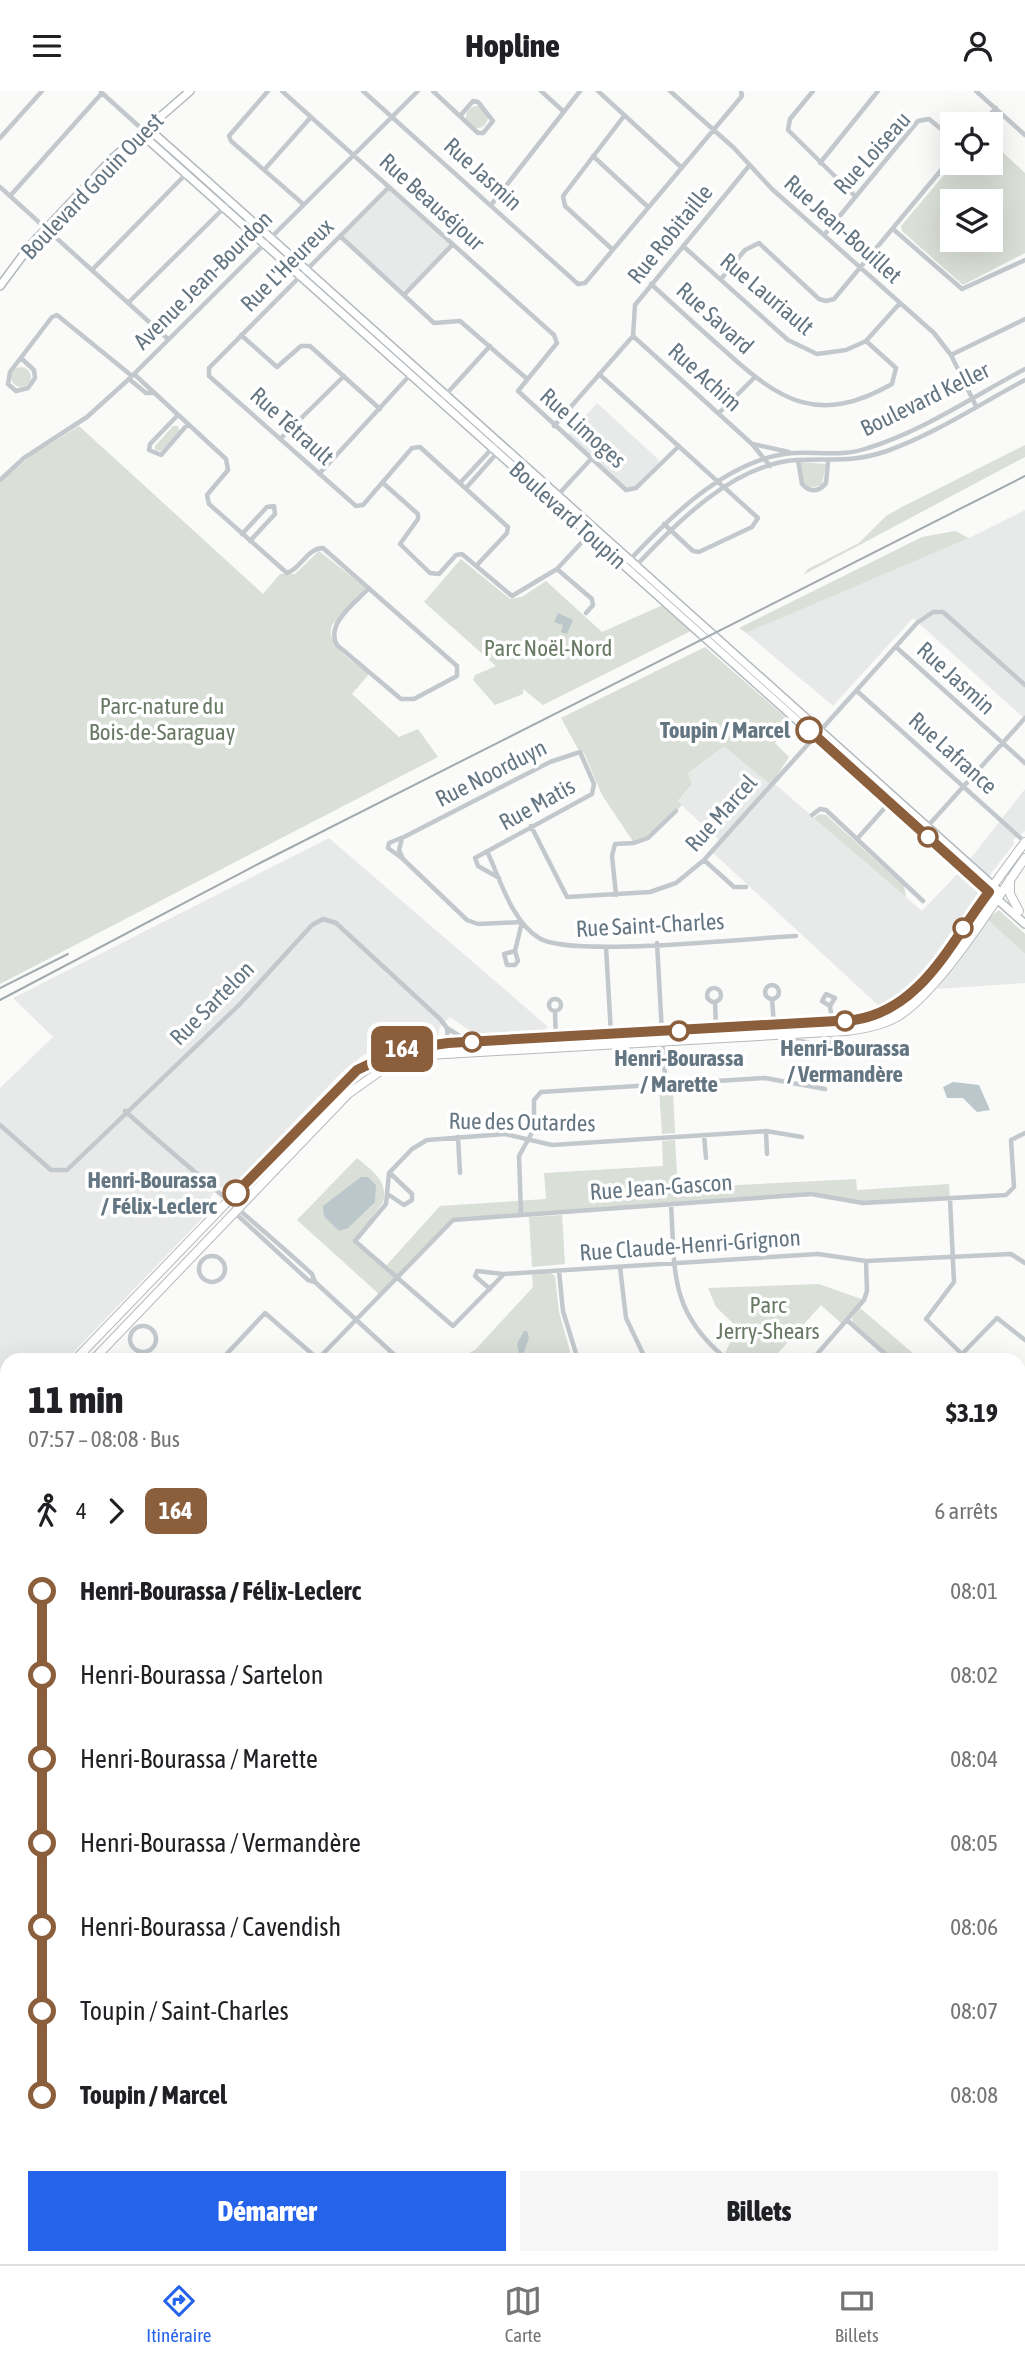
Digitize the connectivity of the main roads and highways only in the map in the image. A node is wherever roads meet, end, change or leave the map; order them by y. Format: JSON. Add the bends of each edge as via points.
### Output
{"nodes":[{"id":1,"x":1025,"y":842,"type":"edge"},
{"id":2,"x":1025,"y":858,"type":"edge"},
{"id":3,"x":1010,"y":879,"type":"junction"},
{"id":4,"x":995,"y":893,"type":"junction"},
{"id":5,"x":1022,"y":913,"type":"edge"},
{"id":6,"x":82,"y":1353,"type":"edge"},
{"id":7,"x":100,"y":1353,"type":"edge"}],
"edges":[{"from":1,"to":4,"type":"main road"},
{"from":2,"to":3,"type":"main road"},
{"from":3,"to":4,"type":"main road"},
{"from":3,"to":5,"type":"main road","via":[[1010,894]]},
{"from":4,"to":6,"type":"main road","via":[[909,997],[877,1015],[832,1022],[448,1043],[399,1050],[357,1070]]},
{"from":4,"to":7,"type":"main road","via":[[917,1003],[878,1025],[833,1032],[449,1054],[404,1060],[363,1081]]}]}
